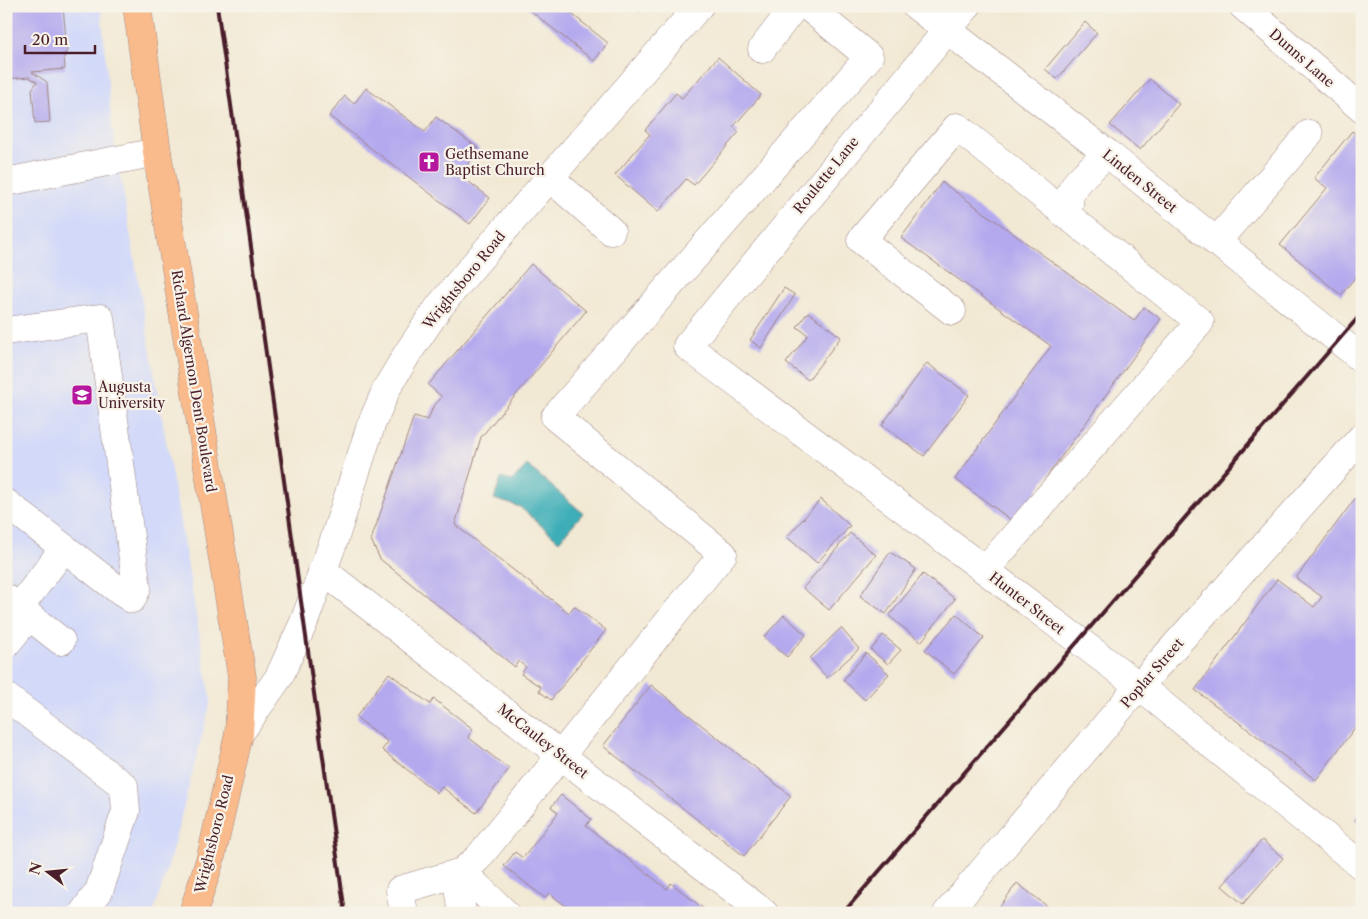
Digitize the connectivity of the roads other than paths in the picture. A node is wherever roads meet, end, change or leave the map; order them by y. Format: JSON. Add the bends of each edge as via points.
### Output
{"nodes":[{"id":1,"x":138,"y":6,"type":"edge"},
{"id":2,"x":699,"y":6,"type":"edge"},
{"id":3,"x":795,"y":6,"type":"edge"},
{"id":4,"x":807,"y":6,"type":"edge"},
{"id":5,"x":916,"y":6,"type":"edge"},
{"id":6,"x":966,"y":6,"type":"edge"},
{"id":7,"x":1243,"y":6,"type":"edge"},
{"id":8,"x":946,"y":30,"type":"junction"},
{"id":9,"x":762,"y":49,"type":"dead end"},
{"id":10,"x":1362,"y":109,"type":"edge"},
{"id":11,"x":1309,"y":134,"type":"dead end"},
{"id":12,"x":156,"y":152,"type":"junction"},
{"id":13,"x":1102,"y":158,"type":"junction"},
{"id":14,"x":550,"y":178,"type":"junction"},
{"id":15,"x":6,"y":182,"type":"edge"},
{"id":16,"x":1066,"y":209,"type":"junction"},
{"id":17,"x":611,"y":232,"type":"dead end"},
{"id":18,"x":1216,"y":242,"type":"junction"},
{"id":19,"x":952,"y":311,"type":"dead end"},
{"id":20,"x":6,"y":331,"type":"edge"},
{"id":21,"x":688,"y":346,"type":"joint"},
{"id":22,"x":1362,"y":359,"type":"edge"},
{"id":23,"x":1362,"y":437,"type":"edge"},
{"id":24,"x":6,"y":503,"type":"edge"},
{"id":25,"x":58,"y":543,"type":"junction"},
{"id":26,"x":322,"y":570,"type":"junction"},
{"id":27,"x":985,"y":570,"type":"junction"},
{"id":28,"x":14,"y":607,"type":"edge"},
{"id":29,"x":61,"y":641,"type":"dead end"},
{"id":30,"x":6,"y":644,"type":"edge"},
{"id":31,"x":1139,"y":686,"type":"junction"},
{"id":32,"x":6,"y":697,"type":"edge"},
{"id":33,"x":237,"y":745,"type":"junction"},
{"id":34,"x":560,"y":755,"type":"junction"},
{"id":35,"x":1362,"y":866,"type":"edge"},
{"id":36,"x":459,"y":873,"type":"junction"},
{"id":37,"x":83,"y":913,"type":"edge"},
{"id":38,"x":193,"y":913,"type":"edge"},
{"id":39,"x":404,"y":913,"type":"edge"},
{"id":40,"x":462,"y":913,"type":"edge"},
{"id":41,"x":505,"y":913,"type":"edge"},
{"id":42,"x":764,"y":913,"type":"edge"},
{"id":43,"x":947,"y":913,"type":"edge"}],
"edges":[{"from":1,"to":12,"type":"main road","name":"Richard Algernon Dent Boulevard"},
{"from":2,"to":14,"type":"street","name":"Wrightsboro Road"},
{"from":3,"to":9,"type":"street"},
{"from":4,"to":34,"type":"street","via":[[869,57],[555,417],[723,554]]},
{"from":5,"to":8,"type":"street","name":"Linden Street"},
{"from":6,"to":8,"type":"street","name":"Roulette Lane"},
{"from":7,"to":10,"type":"street","name":"Dunns Lane"},
{"from":8,"to":13,"type":"street","name":"Linden Street"},
{"from":8,"to":21,"type":"street","name":"Roulette Lane"},
{"from":11,"to":18,"type":"street"},
{"from":12,"to":15,"type":"street"},
{"from":12,"to":33,"type":"main road","name":"Richard Algernon Dent Boulevard","via":[[242,677]]},
{"from":13,"to":16,"type":"street","via":[[1099,174],[1079,202]]},
{"from":13,"to":18,"type":"street","name":"Linden Street"},
{"from":14,"to":17,"type":"street"},
{"from":14,"to":26,"type":"street","name":"Wrightsboro Road","via":[[439,307],[407,354],[371,425]]},
{"from":16,"to":19,"type":"street","via":[[957,127],[861,240]]},
{"from":16,"to":27,"type":"street","via":[[1200,322]]},
{"from":18,"to":22,"type":"street","name":"Linden Street"},
{"from":20,"to":25,"type":"street","via":[[100,318],[137,588],[132,599]]},
{"from":21,"to":27,"type":"street","name":"Hunter Street"},
{"from":23,"to":31,"type":"street","name":"Poplar Street"},
{"from":24,"to":25,"type":"street"},
{"from":25,"to":28,"type":"street"},
{"from":26,"to":33,"type":"street","name":"Wrightsboro Road","via":[[280,677]]},
{"from":26,"to":34,"type":"street","name":"McCauley Street"},
{"from":27,"to":31,"type":"street","name":"Hunter Street"},
{"from":28,"to":29,"type":"street"},
{"from":28,"to":30,"type":"street"},
{"from":31,"to":35,"type":"street","name":"Hunter Street"},
{"from":31,"to":43,"type":"street","name":"Poplar Street"},
{"from":32,"to":37,"type":"street","via":[[124,786],[126,811],[99,891]]},
{"from":33,"to":38,"type":"main road","name":"Wrightsboro Road","via":[[211,857]]},
{"from":34,"to":36,"type":"street","via":[[478,858]]},
{"from":34,"to":42,"type":"street","name":"McCauley Street"},
{"from":36,"to":39,"type":"street","via":[[400,890]]},
{"from":36,"to":40,"type":"street"},
{"from":36,"to":41,"type":"street"}]}
